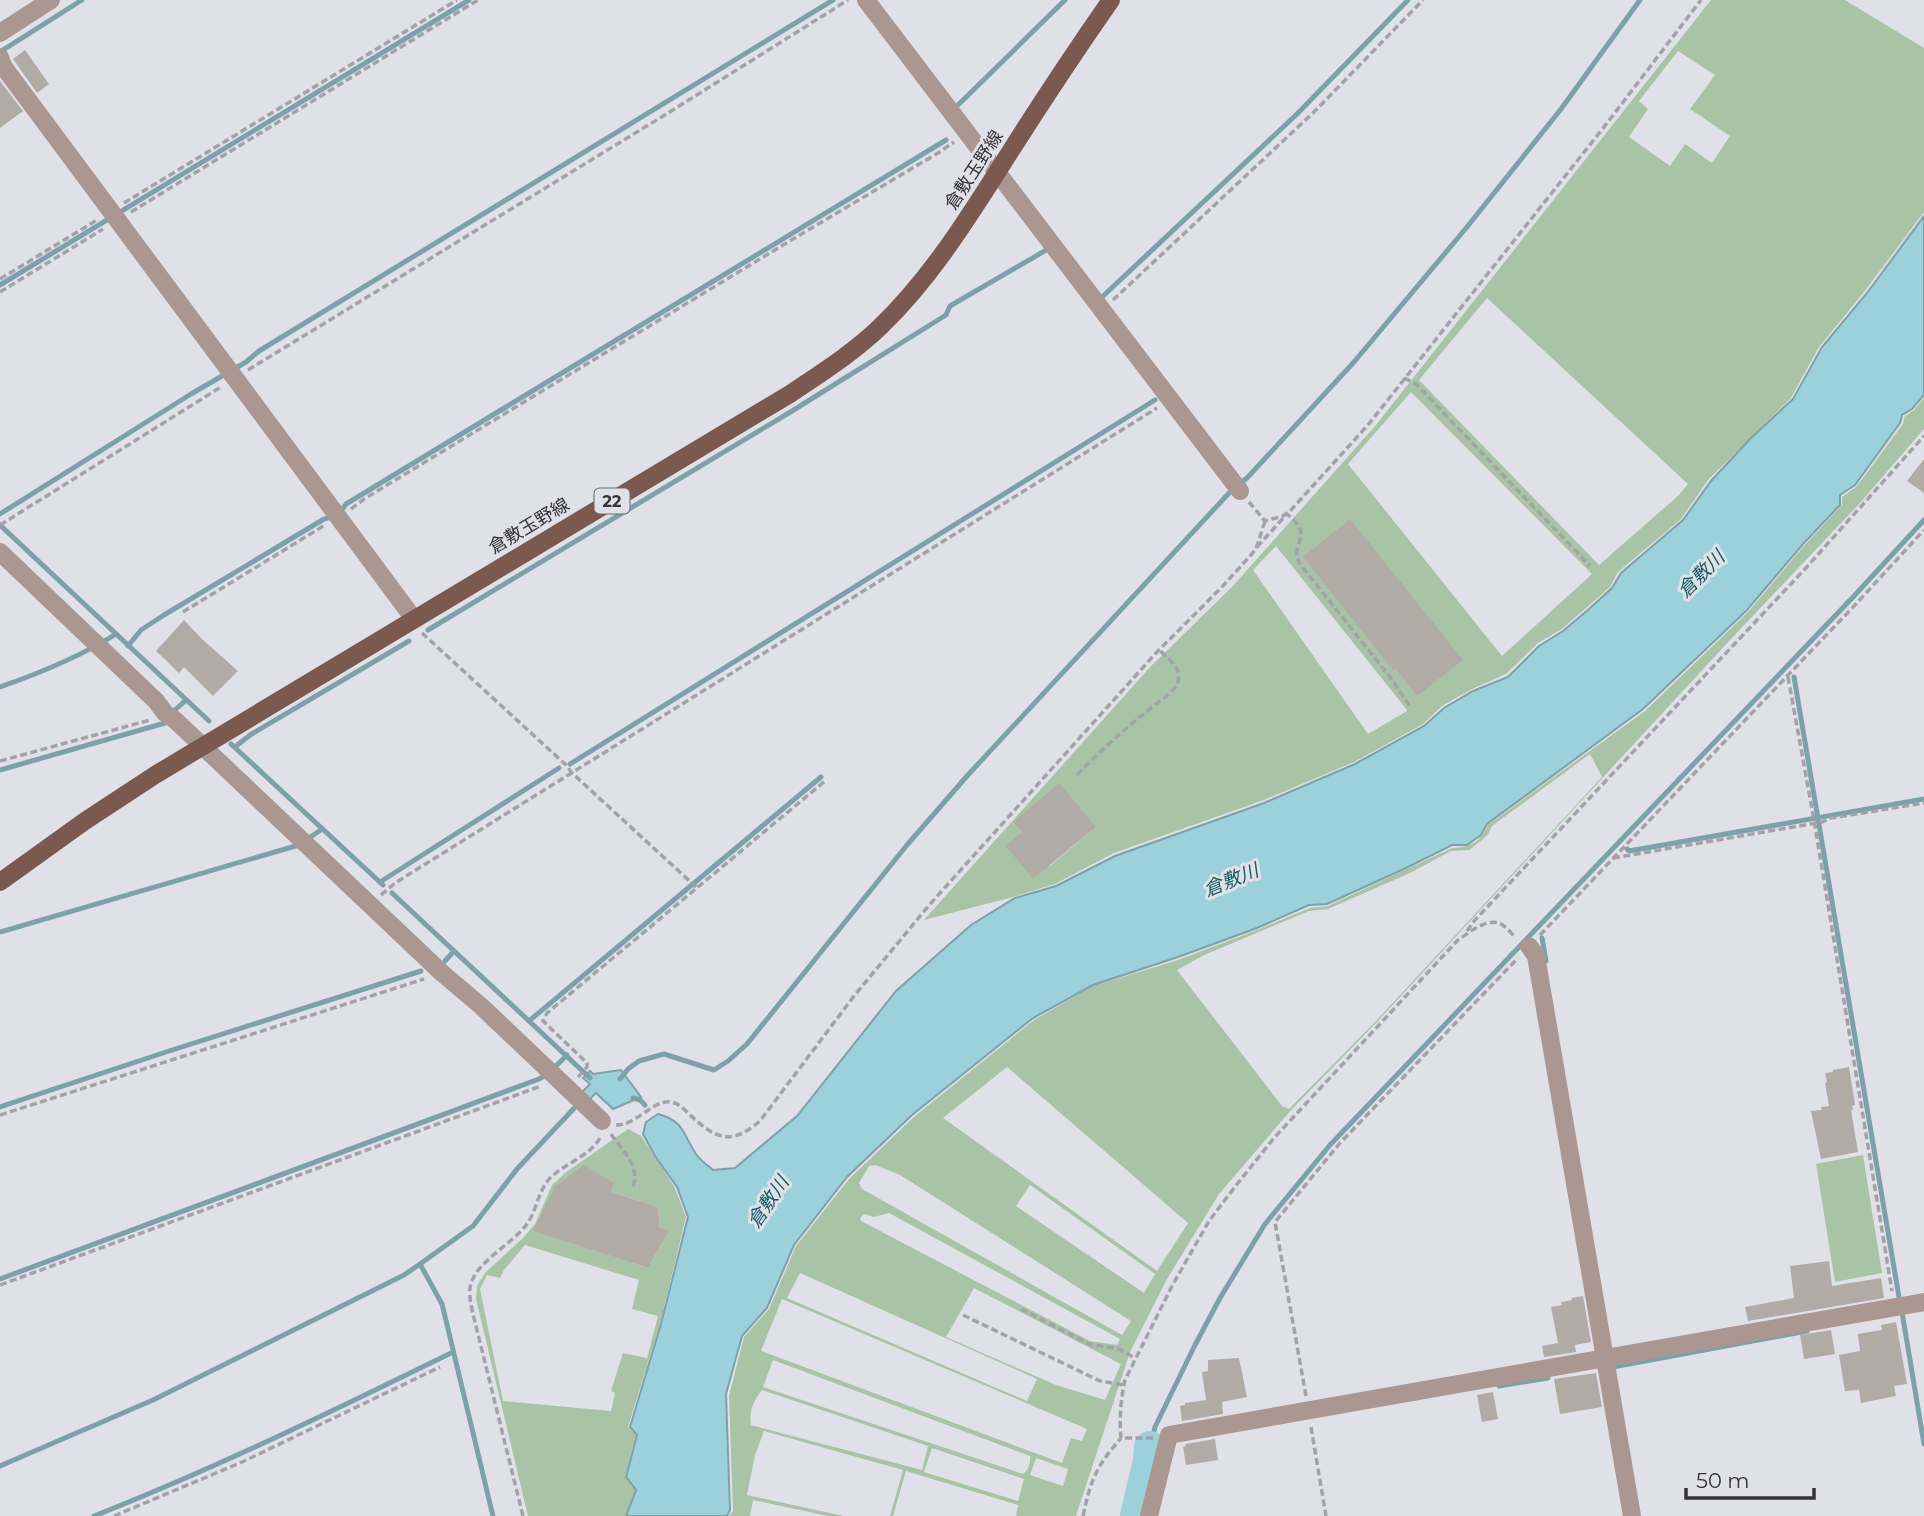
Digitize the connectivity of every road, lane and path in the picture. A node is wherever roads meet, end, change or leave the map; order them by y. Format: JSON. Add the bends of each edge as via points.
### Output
{"nodes":[{"id":1,"x":51,"y":0,"type":"edge"},
{"id":2,"x":457,"y":0,"type":"edge"},
{"id":3,"x":478,"y":0,"type":"edge"},
{"id":4,"x":848,"y":0,"type":"edge"},
{"id":5,"x":866,"y":0,"type":"edge"},
{"id":6,"x":1111,"y":0,"type":"edge"},
{"id":7,"x":1423,"y":0,"type":"edge"},
{"id":8,"x":1701,"y":0,"type":"edge"},
{"id":9,"x":0,"y":33,"type":"edge"},
{"id":10,"x":1,"y":58,"type":"edge"},
{"id":11,"x":966,"y":131,"type":"junction"},
{"id":12,"x":997,"y":172,"type":"junction"},
{"id":13,"x":114,"y":216,"type":"junction"},
{"id":14,"x":0,"y":279,"type":"edge"},
{"id":15,"x":0,"y":292,"type":"edge"},
{"id":16,"x":1109,"y":304,"type":"dead end"},
{"id":17,"x":231,"y":372,"type":"junction"},
{"id":18,"x":1405,"y":379,"type":"junction"},
{"id":19,"x":1171,"y":400,"type":"junction"},
{"id":20,"x":1924,"y":436,"type":"edge"},
{"id":21,"x":1236,"y":486,"type":"joint"},
{"id":22,"x":1287,"y":514,"type":"junction"},
{"id":23,"x":339,"y":517,"type":"junction"},
{"id":24,"x":1265,"y":521,"type":"junction"},
{"id":25,"x":0,"y":525,"type":"edge"},
{"id":26,"x":1256,"y":549,"type":"junction"},
{"id":27,"x":0,"y":552,"type":"edge"},
{"id":28,"x":1590,"y":566,"type":"dead end"},
{"id":29,"x":183,"y":611,"type":"dead end"},
{"id":30,"x":414,"y":619,"type":"junction"},
{"id":31,"x":1158,"y":650,"type":"junction"},
{"id":32,"x":1788,"y":676,"type":"dead end"},
{"id":33,"x":1409,"y":705,"type":"dead end"},
{"id":34,"x":169,"y":716,"type":"junction"},
{"id":35,"x":202,"y":746,"type":"junction"},
{"id":36,"x":0,"y":761,"type":"edge"},
{"id":37,"x":572,"y":774,"type":"junction"},
{"id":38,"x":1077,"y":775,"type":"dead end"},
{"id":39,"x":825,"y":781,"type":"dead end"},
{"id":40,"x":1924,"y":803,"type":"edge"},
{"id":41,"x":1816,"y":821,"type":"junction"},
{"id":42,"x":1613,"y":858,"type":"dead end"},
{"id":43,"x":0,"y":882,"type":"edge"},
{"id":44,"x":696,"y":887,"type":"junction"},
{"id":45,"x":374,"y":908,"type":"junction"},
{"id":46,"x":1466,"y":933,"type":"junction"},
{"id":47,"x":1524,"y":943,"type":"joint"},
{"id":48,"x":442,"y":973,"type":"junction"},
{"id":49,"x":578,"y":1077,"type":"dead end"},
{"id":50,"x":559,"y":1080,"type":"junction"},
{"id":51,"x":0,"y":1115,"type":"edge"},
{"id":52,"x":602,"y":1121,"type":"junction"},
{"id":53,"x":634,"y":1187,"type":"dead end"},
{"id":54,"x":0,"y":1285,"type":"edge"},
{"id":55,"x":1924,"y":1302,"type":"edge"},
{"id":56,"x":1894,"y":1307,"type":"junction"},
{"id":57,"x":1021,"y":1309,"type":"dead end"},
{"id":58,"x":963,"y":1315,"type":"dead end"},
{"id":59,"x":1135,"y":1358,"type":"junction"},
{"id":60,"x":1606,"y":1359,"type":"junction"},
{"id":61,"x":440,"y":1367,"type":"dead end"},
{"id":62,"x":1124,"y":1385,"type":"junction"},
{"id":63,"x":1310,"y":1423,"type":"dead end"},
{"id":64,"x":1121,"y":1438,"type":"junction"},
{"id":65,"x":1147,"y":1438,"type":"dead end"},
{"id":66,"x":114,"y":1516,"type":"edge"},
{"id":67,"x":523,"y":1516,"type":"edge"},
{"id":68,"x":1083,"y":1516,"type":"edge"},
{"id":69,"x":1149,"y":1516,"type":"edge"},
{"id":70,"x":1326,"y":1516,"type":"edge"},
{"id":71,"x":1632,"y":1516,"type":"edge"}],
"edges":[{"from":1,"to":9,"type":"street"},
{"from":2,"to":13,"type":"path"},
{"from":3,"to":13,"type":"path"},
{"from":4,"to":17,"type":"path","via":[[668,113]]},
{"from":5,"to":11,"type":"street"},
{"from":6,"to":12,"type":"main road","name":"倉敷玉野線","number":"22"},
{"from":7,"to":16,"type":"path","via":[[1314,112]]},
{"from":8,"to":18,"type":"path"},
{"from":10,"to":13,"type":"street"},
{"from":11,"to":12,"type":"street"},
{"from":11,"to":23,"type":"path","via":[[938,153]]},
{"from":12,"to":19,"type":"street"},
{"from":12,"to":30,"type":"main road","name":"倉敷玉野線","number":"22","via":[[920,284],[879,328],[835,364]]},
{"from":13,"to":14,"type":"path"},
{"from":13,"to":15,"type":"path"},
{"from":13,"to":17,"type":"street"},
{"from":17,"to":23,"type":"street"},
{"from":17,"to":25,"type":"path"},
{"from":18,"to":22,"type":"path"},
{"from":18,"to":28,"type":"path","via":[[1416,384]]},
{"from":19,"to":21,"type":"street"},
{"from":19,"to":37,"type":"path"},
{"from":20,"to":46,"type":"path"},
{"from":21,"to":24,"type":"path"},
{"from":22,"to":24,"type":"path"},
{"from":22,"to":26,"type":"path"},
{"from":22,"to":33,"type":"path","via":[[1302,532],[1297,553],[1300,565]]},
{"from":23,"to":29,"type":"path"},
{"from":23,"to":30,"type":"street"},
{"from":24,"to":26,"type":"path"},
{"from":26,"to":31,"type":"path"},
{"from":27,"to":34,"type":"street"},
{"from":30,"to":35,"type":"main road","name":"倉敷玉野線","number":"22"},
{"from":30,"to":37,"type":"path","via":[[422,633]]},
{"from":31,"to":38,"type":"path","via":[[1178,672],[1171,692],[1119,733]]},
{"from":31,"to":52,"type":"path","via":[[931,903],[750,1129],[742,1135],[723,1136],[667,1101],[620,1126]]},
{"from":32,"to":41,"type":"path"},
{"from":34,"to":35,"type":"street"},
{"from":34,"to":36,"type":"path"},
{"from":35,"to":43,"type":"main road","name":"倉敷玉野線","number":"22"},
{"from":35,"to":45,"type":"street"},
{"from":37,"to":44,"type":"path"},
{"from":37,"to":45,"type":"path","via":[[395,883]]},
{"from":39,"to":44,"type":"path"},
{"from":40,"to":41,"type":"path"},
{"from":41,"to":42,"type":"path"},
{"from":41,"to":56,"type":"path"},
{"from":44,"to":49,"type":"path","via":[[544,1017],[542,1021],[585,1060],[587,1066]]},
{"from":45,"to":48,"type":"street"},
{"from":46,"to":47,"type":"path","via":[[1501,923]]},
{"from":46,"to":59,"type":"path","via":[[1283,1128],[1234,1188],[1209,1221]]},
{"from":47,"to":60,"type":"street","via":[[1536,956]]},
{"from":48,"to":50,"type":"street"},
{"from":48,"to":51,"type":"path"},
{"from":50,"to":52,"type":"street"},
{"from":50,"to":54,"type":"path"},
{"from":52,"to":53,"type":"path","via":[[634,1167]]},
{"from":52,"to":67,"type":"path","via":[[599,1141],[546,1183],[525,1227],[481,1268],[470,1287],[472,1314]]},
{"from":55,"to":56,"type":"street"},
{"from":56,"to":60,"type":"street"},
{"from":57,"to":59,"type":"path","via":[[1089,1344],[1119,1349]]},
{"from":58,"to":62,"type":"path","via":[[1100,1381]]},
{"from":59,"to":62,"type":"path"},
{"from":60,"to":69,"type":"street","via":[[1169,1435]]},
{"from":60,"to":71,"type":"street"},
{"from":61,"to":66,"type":"path","via":[[242,1462]]},
{"from":62,"to":64,"type":"path"},
{"from":63,"to":70,"type":"path"},
{"from":64,"to":65,"type":"path"},
{"from":64,"to":68,"type":"path","via":[[1093,1476]]}]}
